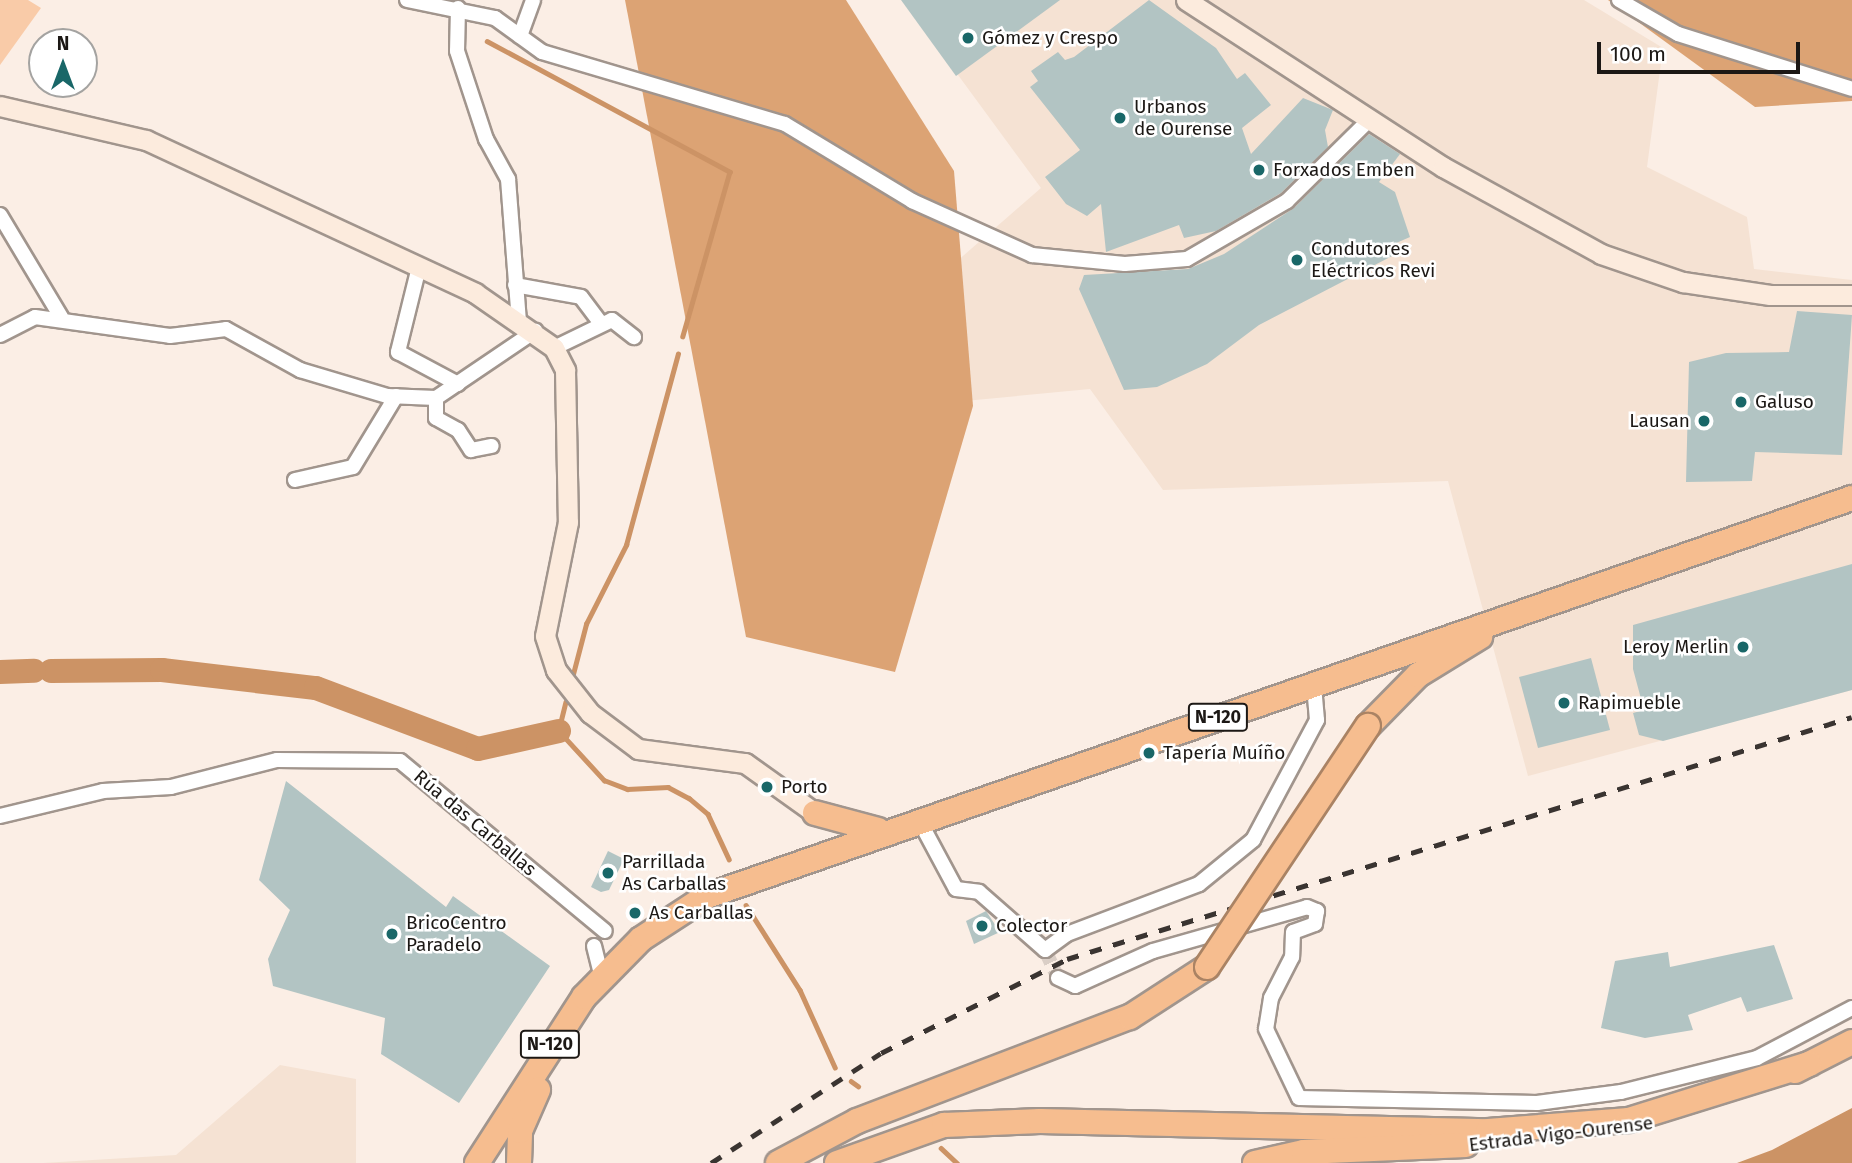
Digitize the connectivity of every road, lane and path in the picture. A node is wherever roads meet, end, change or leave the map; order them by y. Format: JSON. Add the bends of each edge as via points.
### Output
{"nodes":[{"id":1,"x":407,"y":0,"type":"edge"},
{"id":2,"x":533,"y":0,"type":"edge"},
{"id":3,"x":1185,"y":0,"type":"edge"},
{"id":4,"x":1619,"y":0,"type":"edge"},
{"id":5,"x":458,"y":8,"type":"junction"},
{"id":6,"x":1211,"y":8,"type":"edge"},
{"id":7,"x":520,"y":36,"type":"junction"},
{"id":8,"x":1852,"y":89,"type":"edge"},
{"id":9,"x":0,"y":106,"type":"edge"},
{"id":10,"x":1369,"y":120,"type":"junction"},
{"id":11,"x":0,"y":215,"type":"edge"},
{"id":12,"x":419,"y":267,"type":"junction"},
{"id":13,"x":515,"y":285,"type":"junction"},
{"id":14,"x":1852,"y":295,"type":"edge"},
{"id":15,"x":61,"y":317,"type":"junction"},
{"id":16,"x":600,"y":322,"type":"junction"},
{"id":17,"x":527,"y":326,"type":"junction"},
{"id":18,"x":0,"y":335,"type":"edge"},
{"id":19,"x":634,"y":337,"type":"dead end"},
{"id":20,"x":554,"y":348,"type":"junction"},
{"id":21,"x":458,"y":384,"type":"junction"},
{"id":22,"x":396,"y":396,"type":"junction"},
{"id":23,"x":436,"y":398,"type":"junction"},
{"id":24,"x":492,"y":446,"type":"dead end"},
{"id":25,"x":295,"y":480,"type":"dead end"},
{"id":26,"x":1852,"y":498,"type":"edge"},
{"id":27,"x":1549,"y":603,"type":"junction"},
{"id":28,"x":1314,"y":684,"type":"junction"},
{"id":29,"x":816,"y":813,"type":"junction"},
{"id":30,"x":0,"y":816,"type":"edge"},
{"id":31,"x":919,"y":820,"type":"junction"},
{"id":32,"x":886,"y":831,"type":"junction"},
{"id":33,"x":820,"y":853,"type":"junction"},
{"id":34,"x":604,"y":931,"type":"dead end"},
{"id":35,"x":594,"y":946,"type":"dead end"},
{"id":36,"x":1058,"y":978,"type":"dead end"},
{"id":37,"x":603,"y":984,"type":"junction"},
{"id":38,"x":1852,"y":1008,"type":"edge"},
{"id":39,"x":1852,"y":1042,"type":"edge"},
{"id":40,"x":1809,"y":1064,"type":"junction"},
{"id":41,"x":477,"y":1163,"type":"edge"},
{"id":42,"x":519,"y":1163,"type":"edge"},
{"id":43,"x":778,"y":1163,"type":"edge"},
{"id":44,"x":837,"y":1163,"type":"edge"},
{"id":45,"x":1255,"y":1163,"type":"edge"}],
"edges":[{"from":1,"to":5,"type":"street"},
{"from":2,"to":7,"type":"street"},
{"from":3,"to":6,"type":"street"},
{"from":4,"to":8,"type":"street","via":[[1678,34]]},
{"from":5,"to":7,"type":"street","via":[[495,18]]},
{"from":5,"to":13,"type":"street","via":[[457,51],[486,139],[508,179]]},
{"from":6,"to":10,"type":"street"},
{"from":7,"to":10,"type":"street","via":[[542,52],[785,124],[912,201],[1032,255],[1125,264],[1187,259],[1287,201]]},
{"from":9,"to":12,"type":"street","via":[[146,140]]},
{"from":10,"to":14,"type":"street","via":[[1601,254],[1683,282],[1770,295]]},
{"from":11,"to":15,"type":"street"},
{"from":12,"to":17,"type":"street"},
{"from":12,"to":21,"type":"street","via":[[398,352]]},
{"from":13,"to":16,"type":"street","via":[[581,297]]},
{"from":13,"to":17,"type":"street"},
{"from":15,"to":18,"type":"street","via":[[35,317]]},
{"from":15,"to":22,"type":"street","via":[[104,330],[170,336],[226,329],[300,370]]},
{"from":16,"to":19,"type":"street","via":[[621,323]]},
{"from":16,"to":20,"type":"street"},
{"from":17,"to":20,"type":"street"},
{"from":17,"to":21,"type":"street"},
{"from":20,"to":29,"type":"street","via":[[565,370],[568,522],[545,636],[556,670],[590,713],[638,749],[745,763]]},
{"from":21,"to":23,"type":"street"},
{"from":22,"to":23,"type":"street"},
{"from":22,"to":25,"type":"street","via":[[353,467]]},
{"from":23,"to":24,"type":"street","via":[[436,418],[458,430],[471,450]]},
{"from":26,"to":27,"type":"highway","number":"N-120"},
{"from":27,"to":28,"type":"highway","number":"N-120"},
{"from":27,"to":43,"type":"highway","bridge":true,"via":[[1418,675],[1368,726],[1207,967],[1130,1017],[857,1121]]},
{"from":28,"to":31,"type":"highway","number":"N-120"},
{"from":28,"to":31,"type":"street","via":[[1317,720],[1253,840],[1199,884],[1067,934],[1045,950],[979,892],[956,889]]},
{"from":29,"to":32,"type":"highway","via":[[835,824]]},
{"from":29,"to":33,"type":"highway","via":[[827,833]]},
{"from":30,"to":34,"type":"street","name":"Rúa das Carballas","via":[[103,791],[171,787],[277,760],[400,761]]},
{"from":31,"to":32,"type":"highway","number":"N-120"},
{"from":32,"to":33,"type":"highway","number":"N-120"},
{"from":33,"to":37,"type":"highway","number":"N-120","via":[[707,896],[641,939]]},
{"from":35,"to":37,"type":"street"},
{"from":36,"to":38,"type":"street","via":[[1075,986],[1153,951],[1307,907],[1317,911],[1315,924],[1293,932],[1292,957],[1271,998],[1266,1029],[1298,1098],[1537,1103],[1621,1092],[1757,1058]]},
{"from":37,"to":41,"type":"highway","number":"N-120","via":[[548,1047]]},
{"from":37,"to":42,"type":"highway","number":"N-120","via":[[536,1093],[520,1131]]},
{"from":39,"to":40,"type":"highway","name":"Estrada Vigo-Ourense"},
{"from":40,"to":44,"type":"highway","via":[[1629,1120],[1488,1130],[1040,1121],[944,1125]]},
{"from":40,"to":45,"type":"highway","name":"Estrada Vigo-Ourense","via":[[1739,1098],[1614,1132],[1304,1152]]}]}
